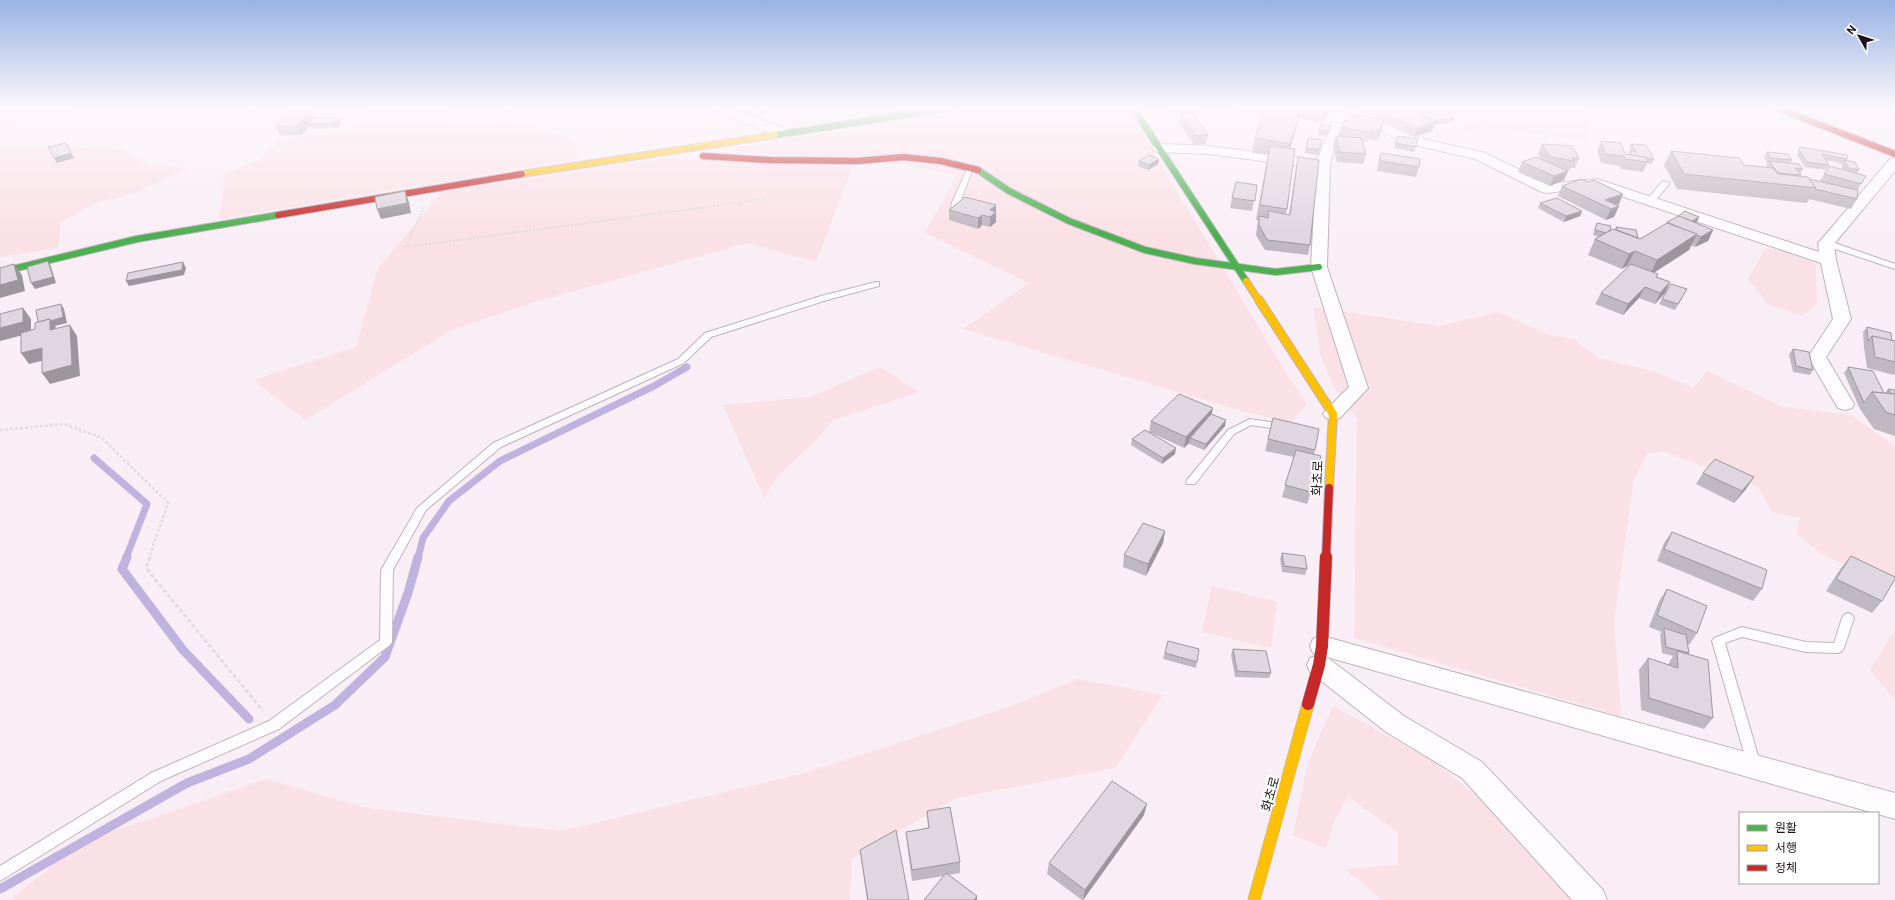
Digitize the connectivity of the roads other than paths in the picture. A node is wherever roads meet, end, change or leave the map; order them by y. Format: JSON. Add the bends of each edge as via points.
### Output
{"nodes":[{"id":1,"x":680,"y":150,"type":"edge"},
{"id":2,"x":1160,"y":150,"type":"edge"},
{"id":3,"x":1209,"y":150,"type":"edge"},
{"id":4,"x":1327,"y":150,"type":"edge"},
{"id":5,"x":1454,"y":150,"type":"edge"},
{"id":6,"x":1885,"y":150,"type":"edge"},
{"id":7,"x":660,"y":153,"type":"junction"},
{"id":8,"x":1895,"y":154,"type":"edge"},
{"id":9,"x":1895,"y":162,"type":"edge"},
{"id":10,"x":1323,"y":165,"type":"junction"},
{"id":11,"x":970,"y":168,"type":"junction"},
{"id":12,"x":1666,"y":183,"type":"dead end"},
{"id":13,"x":1651,"y":200,"type":"junction"},
{"id":14,"x":955,"y":204,"type":"edge"},
{"id":15,"x":1826,"y":243,"type":"junction"},
{"id":16,"x":1828,"y":260,"type":"junction"},
{"id":17,"x":1238,"y":267,"type":"junction"},
{"id":18,"x":1319,"y":267,"type":"junction"},
{"id":19,"x":1895,"y":267,"type":"edge"},
{"id":20,"x":0,"y":272,"type":"edge"},
{"id":21,"x":876,"y":284,"type":"dead end"},
{"id":22,"x":1845,"y":404,"type":"dead end"},
{"id":23,"x":1332,"y":414,"type":"junction"},
{"id":24,"x":1294,"y":429,"type":"edge"},
{"id":25,"x":1191,"y":482,"type":"dead end"},
{"id":26,"x":1848,"y":618,"type":"dead end"},
{"id":27,"x":1321,"y":656,"type":"junction"},
{"id":28,"x":1754,"y":766,"type":"junction"},
{"id":29,"x":1895,"y":806,"type":"edge"},
{"id":30,"x":0,"y":874,"type":"edge"},
{"id":31,"x":1254,"y":900,"type":"edge"},
{"id":32,"x":1592,"y":900,"type":"edge"}],
"edges":[{"from":1,"to":7,"type":"street"},
{"from":2,"to":17,"type":"street"},
{"from":3,"to":10,"type":"street"},
{"from":4,"to":10,"type":"street"},
{"from":5,"to":13,"type":"street","via":[[1480,156],[1547,189],[1595,183]]},
{"from":6,"to":8,"type":"street"},
{"from":7,"to":11,"type":"street","via":[[769,160],[903,157],[941,161]]},
{"from":7,"to":20,"type":"street","via":[[421,190],[137,239]]},
{"from":9,"to":15,"type":"street","via":[[1856,197]]},
{"from":10,"to":18,"type":"street"},
{"from":11,"to":14,"type":"lane"},
{"from":11,"to":17,"type":"street","via":[[980,171],[1009,190],[1069,221],[1145,250]]},
{"from":12,"to":13,"type":"lane"},
{"from":13,"to":16,"type":"street"},
{"from":15,"to":16,"type":"street"},
{"from":15,"to":19,"type":"lane"},
{"from":16,"to":22,"type":"street","via":[[1842,319],[1817,357]]},
{"from":17,"to":18,"type":"street","via":[[1276,272]]},
{"from":17,"to":23,"type":"street"},
{"from":18,"to":23,"type":"street","via":[[1359,388]]},
{"from":21,"to":30,"type":"lane","via":[[708,335],[681,361],[497,445],[422,508],[387,570],[386,642],[274,725],[156,777]]},
{"from":23,"to":27,"type":"street","name":"화초로","via":[[1328,434]]},
{"from":24,"to":25,"type":"lane","via":[[1250,422],[1231,432]]},
{"from":26,"to":28,"type":"lane","via":[[1838,648],[1806,647],[1742,632],[1718,641]]},
{"from":27,"to":28,"type":"street"},
{"from":27,"to":31,"type":"street","name":"화초로"},
{"from":27,"to":32,"type":"street","via":[[1395,724],[1472,770]]},
{"from":28,"to":29,"type":"street"}]}
